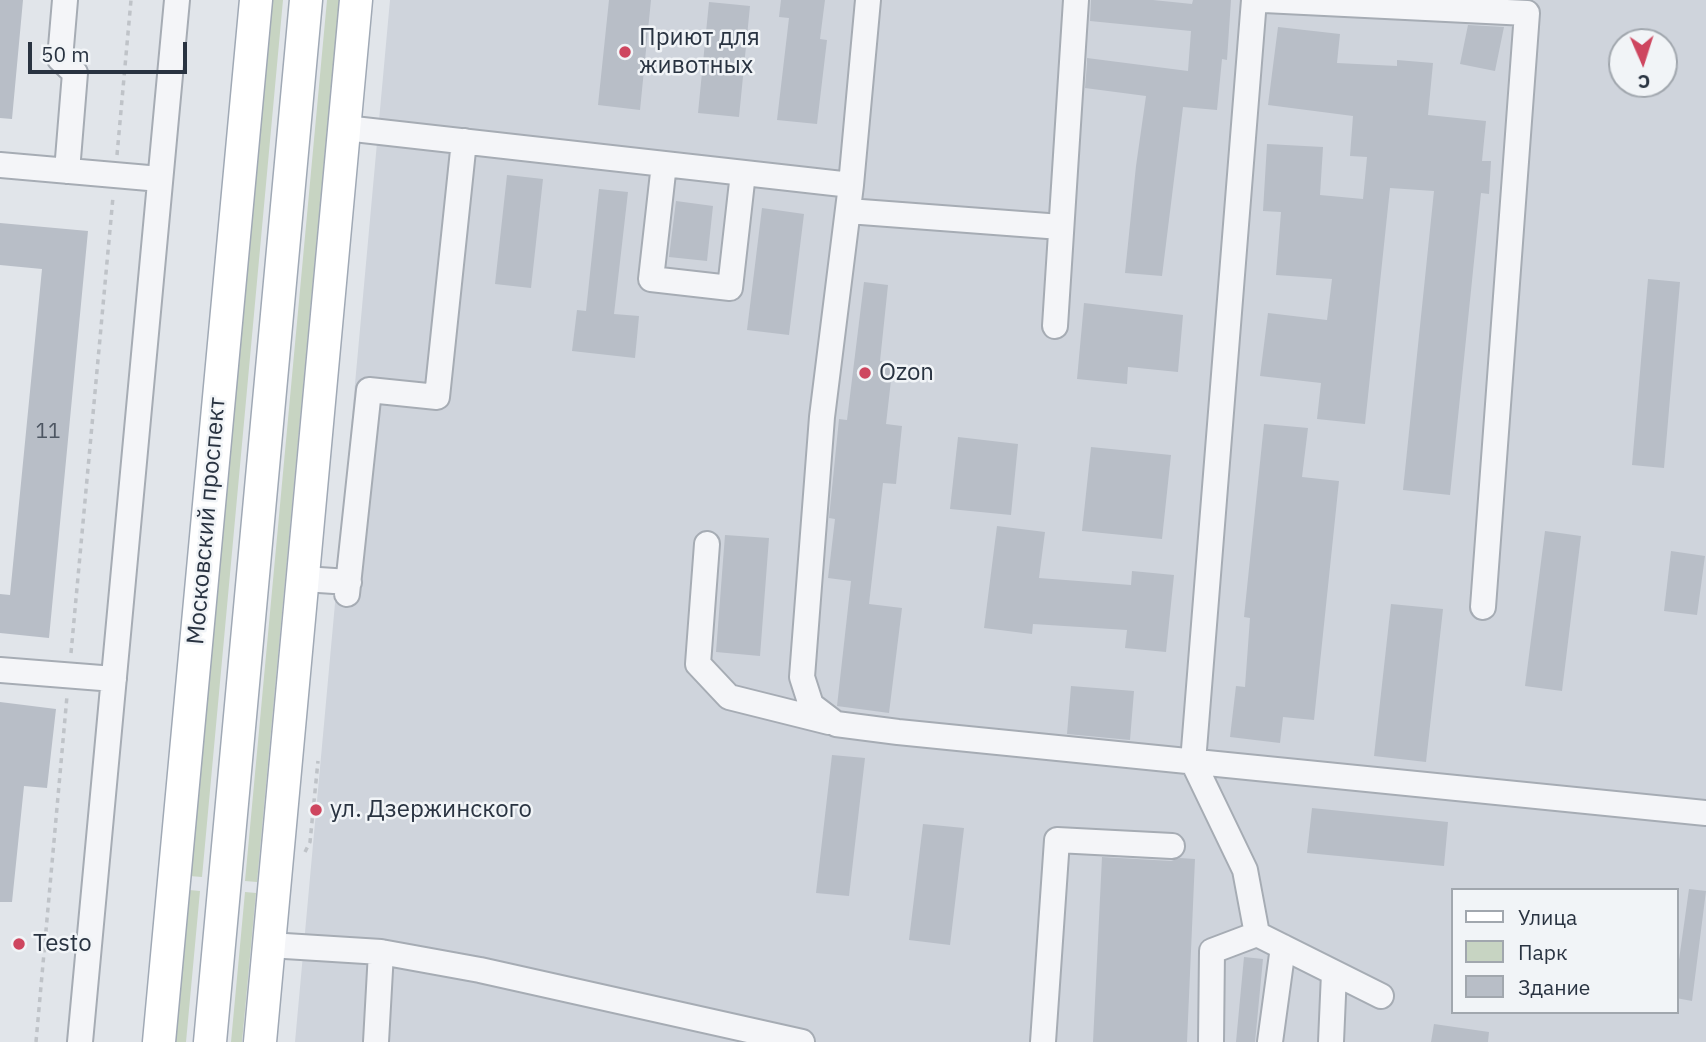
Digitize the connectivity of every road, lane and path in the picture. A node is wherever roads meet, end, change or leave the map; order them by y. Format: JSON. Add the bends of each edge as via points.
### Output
{"nodes":[{"id":1,"x":65,"y":0,"type":"edge"},
{"id":2,"x":131,"y":0,"type":"edge"},
{"id":3,"x":177,"y":0,"type":"edge"},
{"id":4,"x":256,"y":0,"type":"edge"},
{"id":5,"x":306,"y":0,"type":"edge"},
{"id":6,"x":356,"y":0,"type":"edge"},
{"id":7,"x":869,"y":0,"type":"edge"},
{"id":8,"x":1076,"y":0,"type":"edge"},
{"id":9,"x":1254,"y":0,"type":"edge"},
{"id":10,"x":1264,"y":0,"type":"edge"},
{"id":11,"x":345,"y":128,"type":"junction"},
{"id":12,"x":464,"y":141,"type":"junction"},
{"id":13,"x":664,"y":164,"type":"junction"},
{"id":14,"x":0,"y":165,"type":"edge"},
{"id":15,"x":67,"y":171,"type":"junction"},
{"id":16,"x":743,"y":173,"type":"junction"},
{"id":17,"x":115,"y":175,"type":"junction"},
{"id":18,"x":160,"y":179,"type":"junction"},
{"id":19,"x":851,"y":185,"type":"junction"},
{"id":20,"x":848,"y":211,"type":"junction"},
{"id":21,"x":1061,"y":227,"type":"junction"},
{"id":22,"x":1055,"y":326,"type":"dead end"},
{"id":23,"x":706,"y":544,"type":"dead end"},
{"id":24,"x":303,"y":579,"type":"junction"},
{"id":25,"x":1483,"y":607,"type":"dead end"},
{"id":26,"x":0,"y":670,"type":"edge"},
{"id":27,"x":69,"y":676,"type":"junction"},
{"id":28,"x":114,"y":679,"type":"junction"},
{"id":29,"x":836,"y":724,"type":"junction"},
{"id":30,"x":1193,"y":762,"type":"junction"},
{"id":31,"x":1706,"y":811,"type":"edge"},
{"id":32,"x":1172,"y":846,"type":"dead end"},
{"id":33,"x":1257,"y":934,"type":"junction"},
{"id":34,"x":269,"y":945,"type":"junction"},
{"id":35,"x":1283,"y":947,"type":"junction"},
{"id":36,"x":381,"y":952,"type":"junction"},
{"id":37,"x":1334,"y":973,"type":"junction"},
{"id":38,"x":1381,"y":996,"type":"dead end"},
{"id":39,"x":793,"y":1041,"type":"edge"},
{"id":40,"x":36,"y":1042,"type":"edge"},
{"id":41,"x":80,"y":1042,"type":"edge"},
{"id":42,"x":159,"y":1042,"type":"edge"},
{"id":43,"x":210,"y":1042,"type":"edge"},
{"id":44,"x":260,"y":1042,"type":"edge"},
{"id":45,"x":376,"y":1042,"type":"edge"},
{"id":46,"x":1043,"y":1042,"type":"edge"},
{"id":47,"x":1211,"y":1042,"type":"edge"},
{"id":48,"x":1270,"y":1042,"type":"edge"},
{"id":49,"x":1331,"y":1042,"type":"edge"}],
"edges":[{"from":1,"to":15,"type":"street","via":[[60,59],[75,72]]},
{"from":2,"to":17,"type":"path"},
{"from":3,"to":18,"type":"street"},
{"from":4,"to":42,"type":"main road","name":"Московский проспект"},
{"from":5,"to":43,"type":"main road","name":"Московский проспект"},
{"from":6,"to":11,"type":"main road"},
{"from":7,"to":19,"type":"street"},
{"from":8,"to":21,"type":"street"},
{"from":9,"to":30,"type":"street"},
{"from":10,"to":25,"type":"street","via":[[1527,13]]},
{"from":11,"to":12,"type":"street"},
{"from":11,"to":24,"type":"main road"},
{"from":12,"to":13,"type":"street"},
{"from":12,"to":24,"type":"street","via":[[438,397],[369,390],[348,588]]},
{"from":13,"to":16,"type":"street"},
{"from":13,"to":16,"type":"street","via":[[651,279],[730,288]]},
{"from":14,"to":15,"type":"street"},
{"from":15,"to":17,"type":"street"},
{"from":16,"to":19,"type":"street"},
{"from":17,"to":18,"type":"street"},
{"from":17,"to":27,"type":"path"},
{"from":18,"to":28,"type":"street"},
{"from":19,"to":20,"type":"street"},
{"from":20,"to":21,"type":"street"},
{"from":20,"to":29,"type":"street","via":[[822,417],[802,677],[811,705]]},
{"from":21,"to":22,"type":"street"},
{"from":23,"to":29,"type":"street","via":[[698,664],[729,697]]},
{"from":24,"to":34,"type":"main road"},
{"from":26,"to":27,"type":"street"},
{"from":27,"to":28,"type":"street"},
{"from":27,"to":40,"type":"path"},
{"from":28,"to":41,"type":"street"},
{"from":29,"to":30,"type":"street"},
{"from":30,"to":31,"type":"street"},
{"from":30,"to":33,"type":"street","via":[[1245,870]]},
{"from":32,"to":46,"type":"street","via":[[1057,839]]},
{"from":33,"to":35,"type":"street"},
{"from":33,"to":47,"type":"street","via":[[1212,951]]},
{"from":34,"to":36,"type":"street"},
{"from":34,"to":44,"type":"main road"},
{"from":35,"to":37,"type":"street"},
{"from":35,"to":48,"type":"street"},
{"from":36,"to":39,"type":"street"},
{"from":36,"to":45,"type":"street"},
{"from":37,"to":38,"type":"street"},
{"from":37,"to":49,"type":"street"}]}
